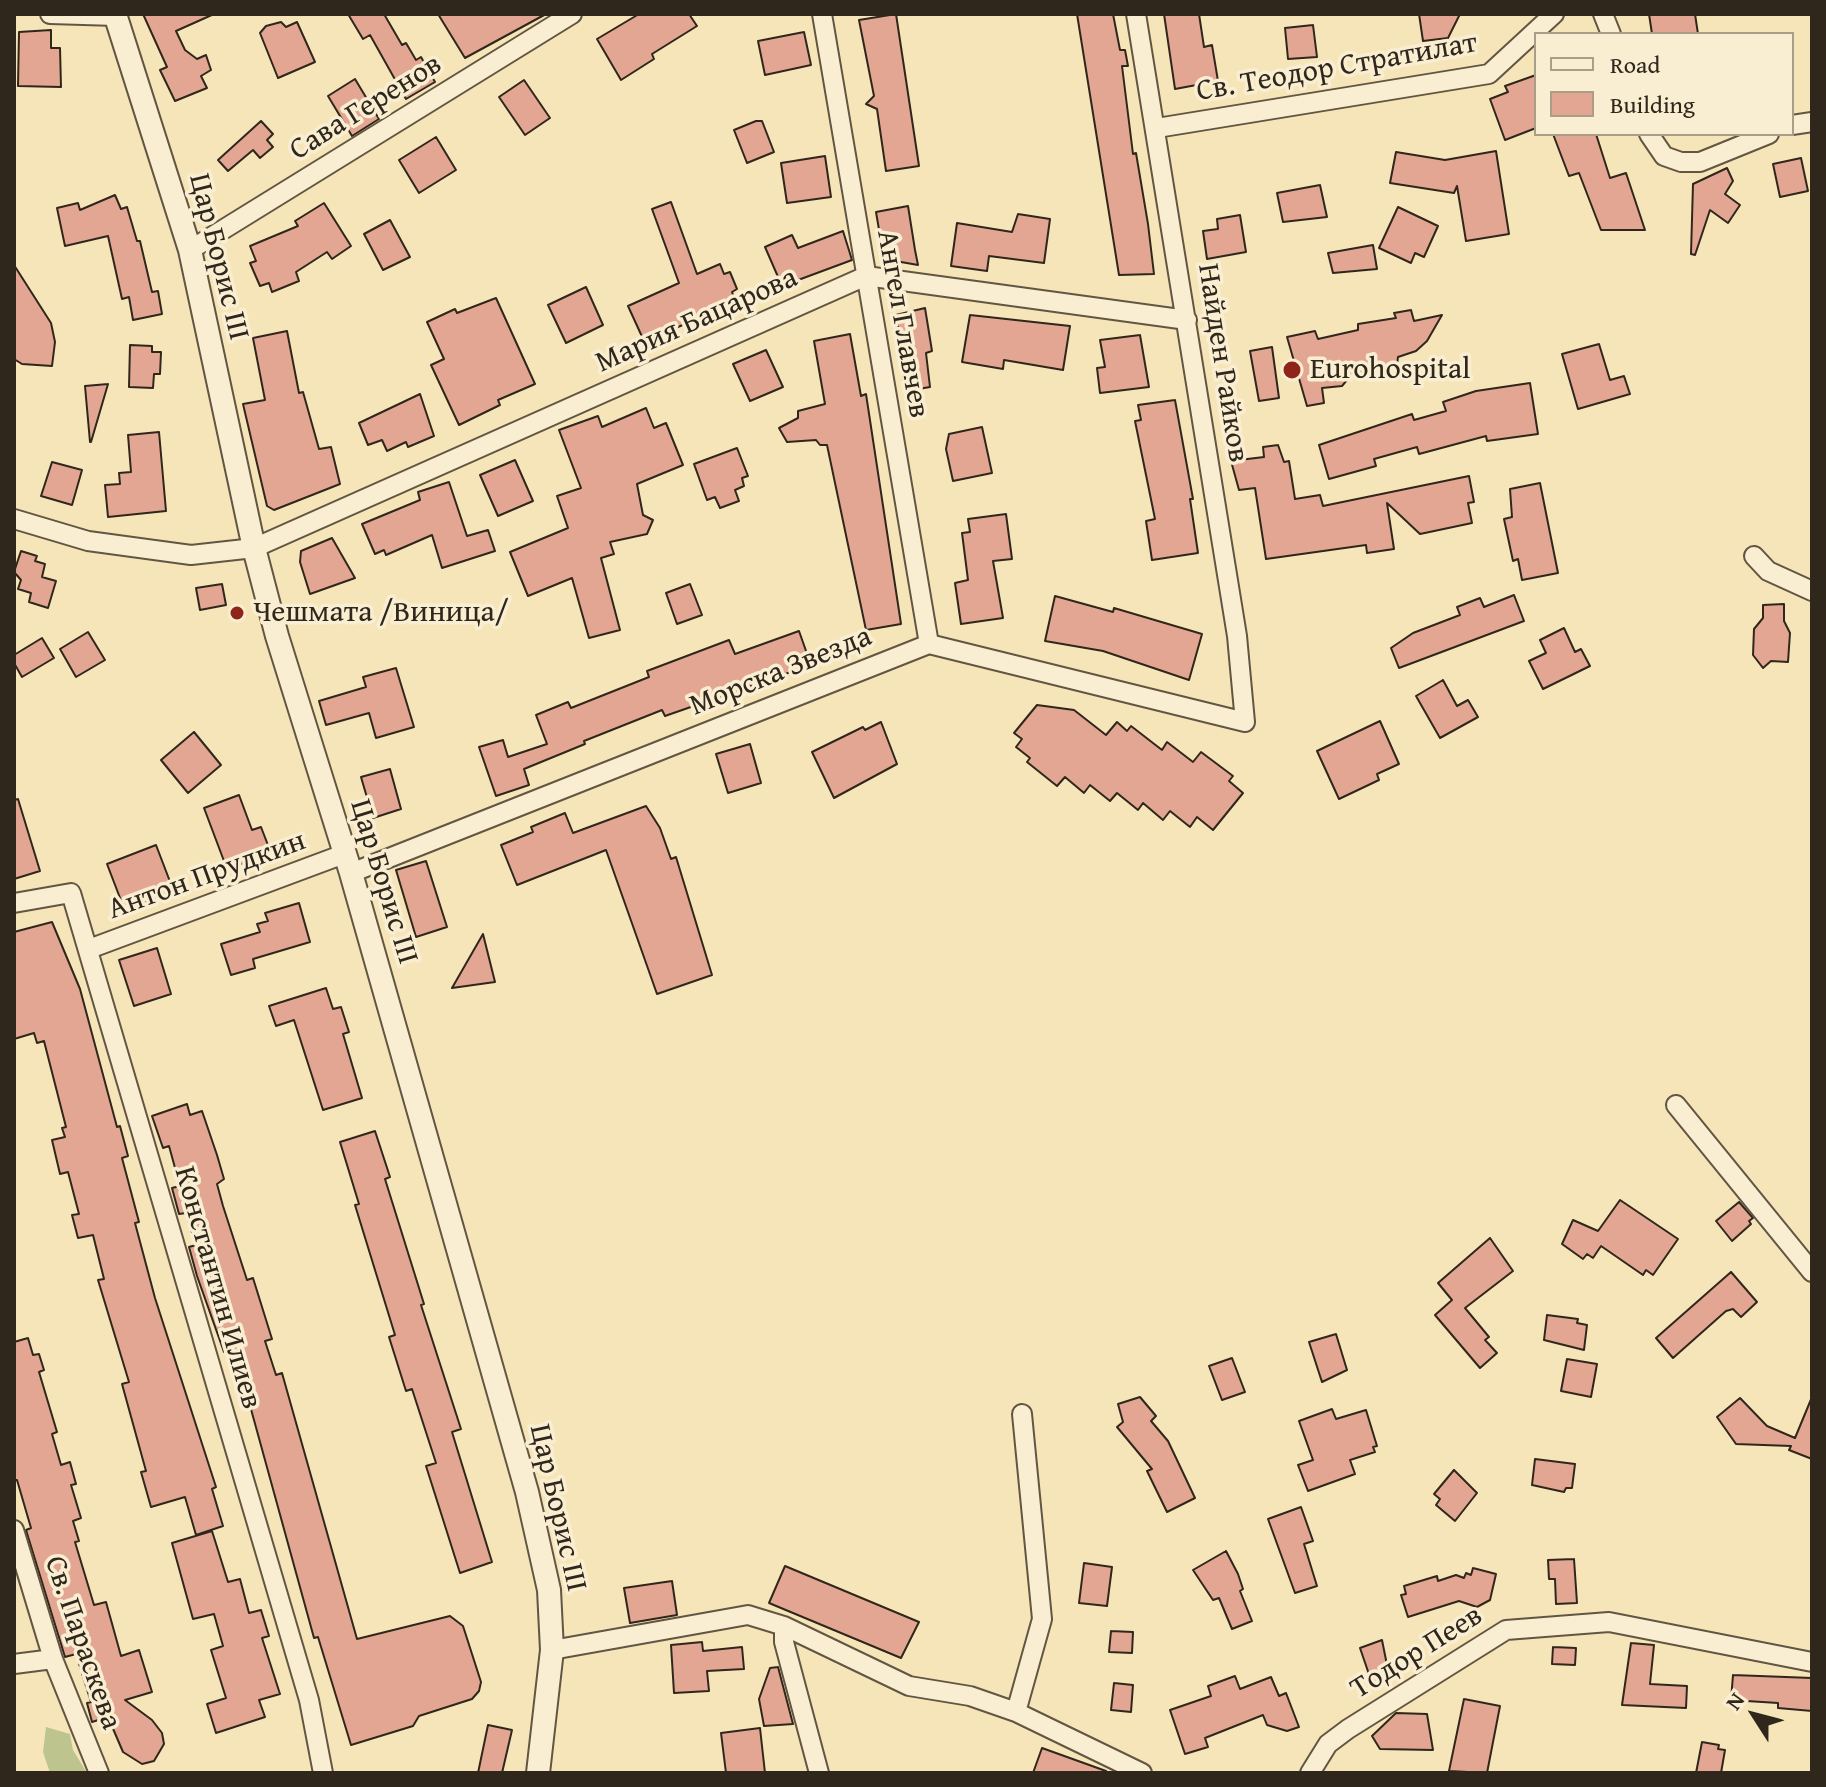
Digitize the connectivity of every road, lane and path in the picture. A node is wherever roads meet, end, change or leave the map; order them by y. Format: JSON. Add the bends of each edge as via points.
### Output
{"nodes":[{"id":1,"x":50,"y":14,"type":"edge"},
{"id":2,"x":572,"y":14,"type":"edge"},
{"id":3,"x":822,"y":14,"type":"edge"},
{"id":4,"x":1136,"y":14,"type":"edge"},
{"id":5,"x":1554,"y":14,"type":"edge"},
{"id":6,"x":116,"y":15,"type":"edge"},
{"id":7,"x":1534,"y":32,"type":"edge"},
{"id":8,"x":1534,"y":32,"type":"edge"},
{"id":9,"x":1157,"y":128,"type":"junction"},
{"id":10,"x":1650,"y":136,"type":"edge"},
{"id":11,"x":1764,"y":136,"type":"edge"},
{"id":12,"x":190,"y":250,"type":"junction"},
{"id":13,"x":866,"y":276,"type":"junction"},
{"id":14,"x":1187,"y":320,"type":"junction"},
{"id":15,"x":14,"y":519,"type":"edge"},
{"id":16,"x":254,"y":548,"type":"junction"},
{"id":17,"x":1754,"y":556,"type":"dead end"},
{"id":18,"x":1812,"y":591,"type":"edge"},
{"id":19,"x":929,"y":644,"type":"junction"},
{"id":20,"x":348,"y":863,"type":"junction"},
{"id":21,"x":14,"y":903,"type":"edge"},
{"id":22,"x":87,"y":941,"type":"junction"},
{"id":23,"x":1676,"y":1105,"type":"dead end"},
{"id":24,"x":1812,"y":1272,"type":"edge"},
{"id":25,"x":1022,"y":1414,"type":"dead end"},
{"id":26,"x":14,"y":1530,"type":"edge"},
{"id":27,"x":784,"y":1626,"type":"junction"},
{"id":28,"x":552,"y":1650,"type":"junction"},
{"id":29,"x":53,"y":1659,"type":"junction"},
{"id":30,"x":1812,"y":1662,"type":"edge"},
{"id":31,"x":14,"y":1664,"type":"edge"},
{"id":32,"x":1016,"y":1712,"type":"junction"},
{"id":33,"x":99,"y":1773,"type":"edge"},
{"id":34,"x":323,"y":1773,"type":"edge"},
{"id":35,"x":538,"y":1773,"type":"edge"},
{"id":36,"x":819,"y":1773,"type":"edge"},
{"id":37,"x":1142,"y":1773,"type":"edge"},
{"id":38,"x":1310,"y":1773,"type":"edge"}],
"edges":[{"from":1,"to":6,"type":"street"},
{"from":2,"to":12,"type":"street","name":"Сава Геренов"},
{"from":3,"to":13,"type":"street","name":"Ангел Главчев"},
{"from":4,"to":9,"type":"street","name":"Найден Райков"},
{"from":5,"to":7,"type":"street","name":"Св. Теодор Стратилат"},
{"from":6,"to":12,"type":"street","name":"Цар Борис III"},
{"from":8,"to":9,"type":"street","name":"Св. Теодор Стратилат","via":[[1489,74]]},
{"from":9,"to":14,"type":"street","name":"Найден Райков"},
{"from":10,"to":11,"type":"street","via":[[1664,156],[1681,162],[1700,162]]},
{"from":12,"to":16,"type":"street","name":"Цар Борис III"},
{"from":13,"to":14,"type":"street"},
{"from":13,"to":16,"type":"street","name":"Мария Бацарова"},
{"from":13,"to":19,"type":"street","name":"Ангел Главчев"},
{"from":14,"to":19,"type":"street","name":"Найден Райков","via":[[1237,636],[1245,722]]},
{"from":15,"to":16,"type":"street","name":"Мария Бацарова","via":[[88,541],[191,555]]},
{"from":16,"to":20,"type":"street","name":"Цар Борис III"},
{"from":17,"to":18,"type":"street","via":[[1768,571]]},
{"from":19,"to":20,"type":"street","name":"Морска Звезда"},
{"from":20,"to":22,"type":"street","name":"Антон Прудкин"},
{"from":20,"to":28,"type":"street","name":"Цар Борис III","via":[[527,1492],[549,1590]]},
{"from":21,"to":22,"type":"street","name":"Константин Илиев","via":[[71,893]]},
{"from":22,"to":34,"type":"street","name":"Константин Илиев","via":[[309,1700]]},
{"from":23,"to":24,"type":"street"},
{"from":25,"to":32,"type":"street","via":[[1042,1619]]},
{"from":26,"to":29,"type":"street","name":"Св. Параскева"},
{"from":27,"to":28,"type":"street","via":[[748,1615]]},
{"from":27,"to":32,"type":"street","via":[[909,1686],[970,1696]]},
{"from":27,"to":36,"type":"street"},
{"from":28,"to":35,"type":"street","name":"Цар Борис III"},
{"from":29,"to":31,"type":"street"},
{"from":29,"to":33,"type":"street","name":"Св. Параскева"},
{"from":30,"to":38,"type":"street","name":"Тодор Пеев","via":[[1609,1622],[1506,1630],[1348,1729],[1328,1744]]},
{"from":32,"to":37,"type":"street"}]}
